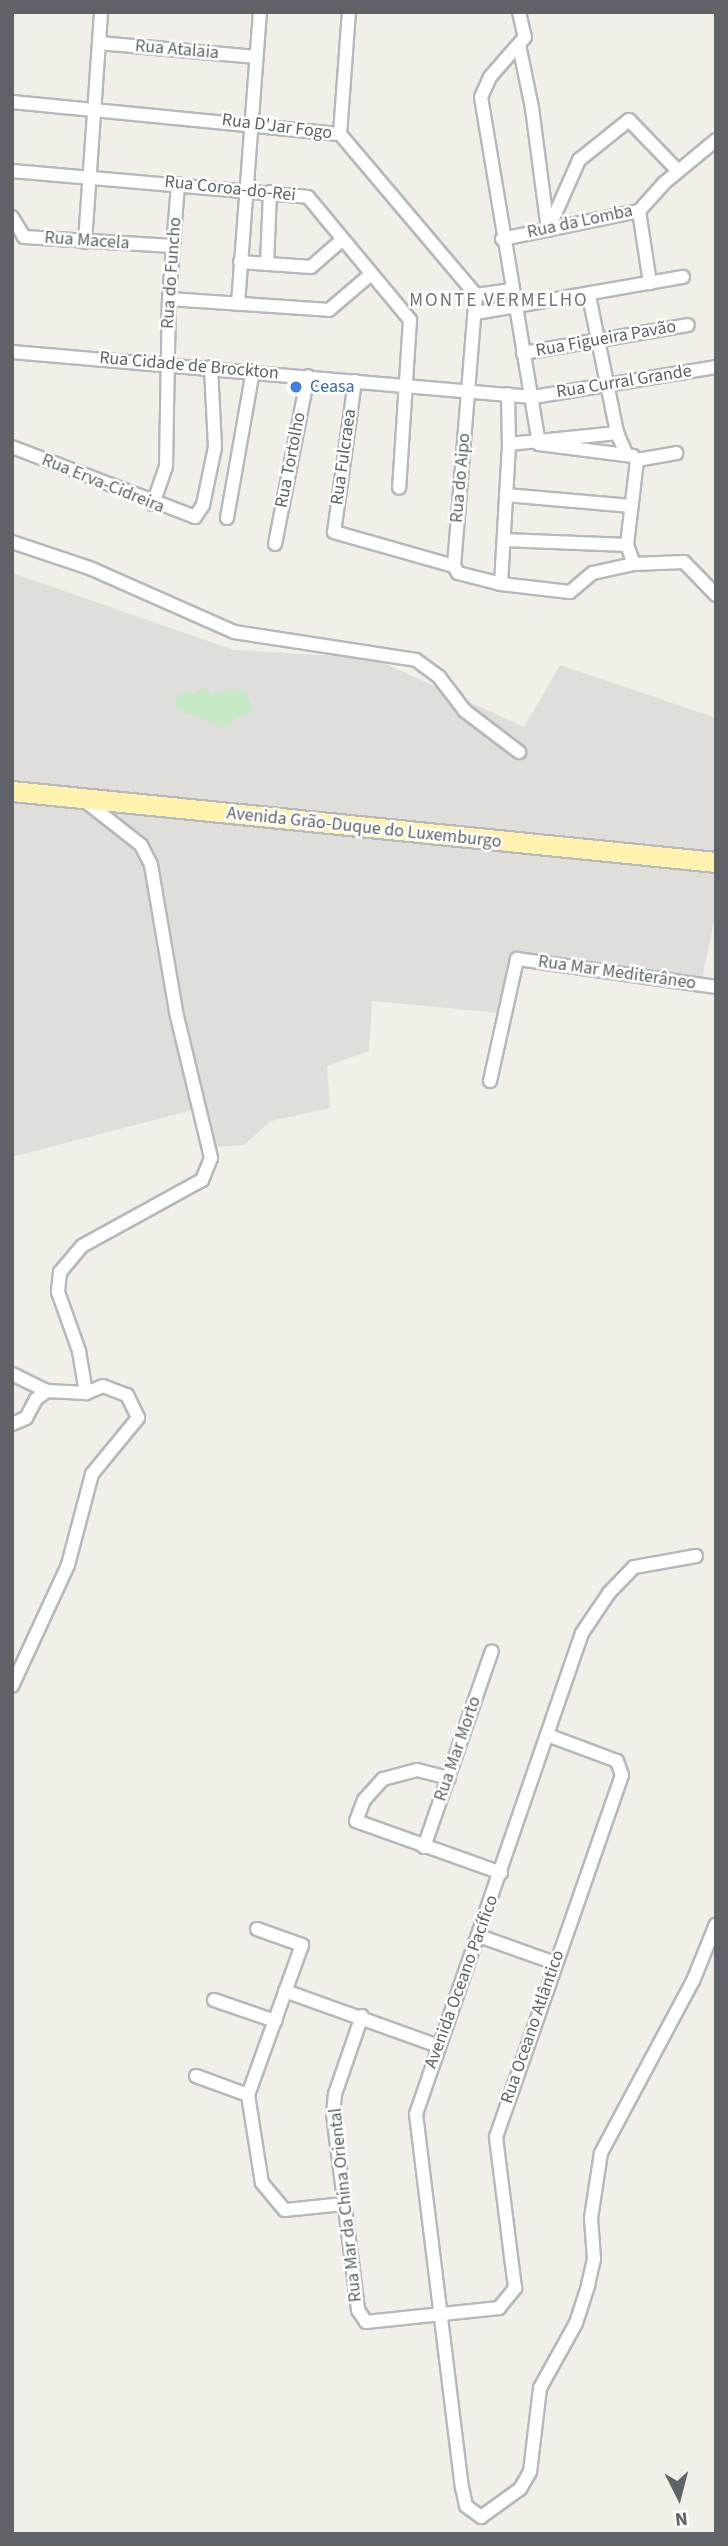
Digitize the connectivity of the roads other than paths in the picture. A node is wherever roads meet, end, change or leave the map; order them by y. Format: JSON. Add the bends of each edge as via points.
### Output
{"nodes":[{"id":1,"x":101,"y":12,"type":"edge"},
{"id":2,"x":260,"y":12,"type":"edge"},
{"id":3,"x":349,"y":12,"type":"edge"},
{"id":4,"x":519,"y":12,"type":"edge"},
{"id":5,"x":99,"y":43,"type":"junction"},
{"id":6,"x":519,"y":45,"type":"junction"},
{"id":7,"x":256,"y":57,"type":"junction"},
{"id":8,"x":12,"y":102,"type":"edge"},
{"id":9,"x":95,"y":108,"type":"junction"},
{"id":10,"x":250,"y":123,"type":"junction"},
{"id":11,"x":340,"y":134,"type":"junction"},
{"id":12,"x":716,"y":140,"type":"edge"},
{"id":13,"x":12,"y":171,"type":"edge"},
{"id":14,"x":678,"y":172,"type":"junction"},
{"id":15,"x":91,"y":176,"type":"junction"},
{"id":16,"x":178,"y":184,"type":"junction"},
{"id":17,"x":244,"y":190,"type":"junction"},
{"id":18,"x":270,"y":192,"type":"junction"},
{"id":19,"x":639,"y":211,"type":"junction"},
{"id":20,"x":12,"y":217,"type":"edge"},
{"id":21,"x":548,"y":230,"type":"junction"},
{"id":22,"x":502,"y":239,"type":"junction"},
{"id":23,"x":342,"y":240,"type":"junction"},
{"id":24,"x":85,"y":242,"type":"junction"},
{"id":25,"x":173,"y":246,"type":"junction"},
{"id":26,"x":240,"y":262,"type":"junction"},
{"id":27,"x":267,"y":264,"type":"junction"},
{"id":28,"x":371,"y":274,"type":"junction"},
{"id":29,"x":683,"y":277,"type":"dead end"},
{"id":30,"x":650,"y":283,"type":"junction"},
{"id":31,"x":510,"y":290,"type":"junction"},
{"id":32,"x":476,"y":295,"type":"junction"},
{"id":33,"x":589,"y":296,"type":"junction"},
{"id":34,"x":169,"y":299,"type":"junction"},
{"id":35,"x":237,"y":304,"type":"junction"},
{"id":36,"x":513,"y":308,"type":"junction"},
{"id":37,"x":476,"y":313,"type":"junction"},
{"id":38,"x":688,"y":325,"type":"dead end"},
{"id":39,"x":596,"y":342,"type":"junction"},
{"id":40,"x":12,"y":352,"type":"edge"},
{"id":41,"x":523,"y":353,"type":"junction"},
{"id":42,"x":167,"y":363,"type":"junction"},
{"id":43,"x":211,"y":367,"type":"junction"},
{"id":44,"x":716,"y":367,"type":"edge"},
{"id":45,"x":253,"y":371,"type":"junction"},
{"id":46,"x":308,"y":376,"type":"junction"},
{"id":47,"x":355,"y":381,"type":"junction"},
{"id":48,"x":407,"y":385,"type":"junction"},
{"id":49,"x":605,"y":386,"type":"junction"},
{"id":50,"x":469,"y":391,"type":"junction"},
{"id":51,"x":509,"y":394,"type":"junction"},
{"id":52,"x":533,"y":397,"type":"junction"},
{"id":53,"x":617,"y":433,"type":"junction"},
{"id":54,"x":509,"y":444,"type":"junction"},
{"id":55,"x":539,"y":444,"type":"junction"},
{"id":56,"x":12,"y":447,"type":"edge"},
{"id":57,"x":676,"y":453,"type":"dead end"},
{"id":58,"x":632,"y":456,"type":"junction"},
{"id":59,"x":399,"y":488,"type":"dead end"},
{"id":60,"x":506,"y":495,"type":"junction"},
{"id":61,"x":153,"y":504,"type":"junction"},
{"id":62,"x":632,"y":506,"type":"junction"},
{"id":63,"x":227,"y":518,"type":"dead end"},
{"id":64,"x":504,"y":540,"type":"junction"},
{"id":65,"x":12,"y":542,"type":"edge"},
{"id":66,"x":275,"y":544,"type":"dead end"},
{"id":67,"x":627,"y":545,"type":"junction"},
{"id":68,"x":634,"y":564,"type":"junction"},
{"id":69,"x":454,"y":566,"type":"junction"},
{"id":70,"x":501,"y":584,"type":"junction"},
{"id":71,"x":716,"y":595,"type":"edge"},
{"id":72,"x":519,"y":752,"type":"dead end"},
{"id":73,"x":12,"y":791,"type":"edge"},
{"id":74,"x":82,"y":799,"type":"junction"},
{"id":75,"x":716,"y":863,"type":"edge"},
{"id":76,"x":716,"y":987,"type":"edge"},
{"id":77,"x":490,"y":1081,"type":"dead end"},
{"id":78,"x":12,"y":1374,"type":"edge"},
{"id":79,"x":47,"y":1391,"type":"junction"},
{"id":80,"x":86,"y":1393,"type":"junction"},
{"id":81,"x":12,"y":1424,"type":"edge"},
{"id":82,"x":696,"y":1556,"type":"dead end"},
{"id":83,"x":492,"y":1651,"type":"dead end"},
{"id":84,"x":12,"y":1686,"type":"edge"},
{"id":85,"x":550,"y":1736,"type":"junction"},
{"id":86,"x":449,"y":1778,"type":"junction"},
{"id":87,"x":424,"y":1847,"type":"junction"},
{"id":88,"x":501,"y":1873,"type":"junction"},
{"id":89,"x":716,"y":1924,"type":"edge"},
{"id":90,"x":257,"y":1929,"type":"dead end"},
{"id":91,"x":479,"y":1936,"type":"junction"},
{"id":92,"x":555,"y":1963,"type":"junction"},
{"id":93,"x":285,"y":1991,"type":"junction"},
{"id":94,"x":214,"y":2000,"type":"dead end"},
{"id":95,"x":362,"y":2015,"type":"junction"},
{"id":96,"x":275,"y":2021,"type":"junction"},
{"id":97,"x":439,"y":2046,"type":"junction"},
{"id":98,"x":196,"y":2076,"type":"dead end"},
{"id":99,"x":248,"y":2095,"type":"junction"},
{"id":100,"x":343,"y":2204,"type":"junction"},
{"id":101,"x":439,"y":2315,"type":"junction"}],
"edges":[{"from":1,"to":5,"type":"street"},
{"from":2,"to":7,"type":"street"},
{"from":3,"to":11,"type":"street"},
{"from":4,"to":6,"type":"street","via":[[526,30]]},
{"from":5,"to":7,"type":"street","name":"Rua Atalaia"},
{"from":5,"to":9,"type":"street"},
{"from":6,"to":21,"type":"street"},
{"from":6,"to":22,"type":"street","via":[[490,77],[481,97]]},
{"from":7,"to":10,"type":"street"},
{"from":8,"to":9,"type":"street","name":"Rua D'Jar Fogo"},
{"from":9,"to":10,"type":"street","name":"Rua D'Jar Fogo"},
{"from":9,"to":15,"type":"street"},
{"from":10,"to":11,"type":"street","name":"Rua D'Jar Fogo"},
{"from":10,"to":17,"type":"street"},
{"from":11,"to":32,"type":"street","name":"Rua D'Jar Fogo"},
{"from":12,"to":14,"type":"street","name":"Rua da Lomba"},
{"from":13,"to":15,"type":"street","name":"Rua Coroa-do-Rei"},
{"from":14,"to":19,"type":"street","name":"Rua da Lomba"},
{"from":14,"to":21,"type":"street","via":[[629,120],[579,160]]},
{"from":15,"to":16,"type":"street","name":"Rua Coroa-do-Rei"},
{"from":15,"to":24,"type":"street"},
{"from":16,"to":17,"type":"street","name":"Rua Coroa-do-Rei"},
{"from":16,"to":25,"type":"street","name":"Rua do Funcho"},
{"from":17,"to":18,"type":"street","name":"Rua Coroa-do-Rei"},
{"from":17,"to":26,"type":"street"},
{"from":18,"to":23,"type":"street","name":"Rua Coroa-do-Rei","via":[[308,197]]},
{"from":18,"to":27,"type":"street"},
{"from":19,"to":21,"type":"street","name":"Rua da Lomba"},
{"from":19,"to":30,"type":"street"},
{"from":20,"to":24,"type":"street","name":"Rua Macela","via":[[24,237]]},
{"from":21,"to":22,"type":"street","name":"Rua da Lomba"},
{"from":22,"to":31,"type":"street"},
{"from":23,"to":27,"type":"street","via":[[311,267]]},
{"from":23,"to":28,"type":"street","name":"Rua Coroa-do-Rei"},
{"from":24,"to":25,"type":"street","name":"Rua Macela"},
{"from":25,"to":34,"type":"street","name":"Rua do Funcho"},
{"from":26,"to":27,"type":"street"},
{"from":26,"to":35,"type":"street"},
{"from":28,"to":35,"type":"street","via":[[329,310]]},
{"from":28,"to":48,"type":"street","name":"Rua Coroa-do-Rei","via":[[410,320]]},
{"from":29,"to":30,"type":"street"},
{"from":30,"to":33,"type":"street"},
{"from":31,"to":32,"type":"street"},
{"from":31,"to":36,"type":"street"},
{"from":32,"to":37,"type":"street","name":"Rua do Aipo"},
{"from":33,"to":36,"type":"street"},
{"from":33,"to":39,"type":"street"},
{"from":34,"to":35,"type":"street"},
{"from":34,"to":42,"type":"street","name":"Rua do Funcho"},
{"from":36,"to":37,"type":"street"},
{"from":36,"to":41,"type":"street"},
{"from":37,"to":50,"type":"street","name":"Rua do Aipo"},
{"from":38,"to":39,"type":"street","name":"Rua Figueira Pavão"},
{"from":39,"to":41,"type":"street","name":"Rua Figueira Pavão"},
{"from":39,"to":49,"type":"street"},
{"from":40,"to":42,"type":"street","name":"Rua Cidade de Brockton"},
{"from":41,"to":52,"type":"street"},
{"from":42,"to":43,"type":"street","name":"Rua Cidade de Brockton"},
{"from":42,"to":61,"type":"street","name":"Rua do Funcho","via":[[166,467]]},
{"from":43,"to":45,"type":"street","name":"Rua Cidade de Brockton"},
{"from":43,"to":61,"type":"street","name":"Rua Erva-Cidreira","via":[[215,447],[203,505],[195,517]]},
{"from":44,"to":49,"type":"street","name":"Rua Curral Grande"},
{"from":45,"to":46,"type":"street","name":"Rua Cidade de Brockton"},
{"from":45,"to":63,"type":"street"},
{"from":46,"to":47,"type":"street","name":"Rua Cidade de Brockton"},
{"from":46,"to":66,"type":"street","name":"Rua Tortolho"},
{"from":47,"to":48,"type":"street","name":"Rua Cidade de Brockton"},
{"from":47,"to":69,"type":"street","name":"Rua Fulcraea","via":[[334,532]]},
{"from":48,"to":50,"type":"street","name":"Rua Cidade de Brockton"},
{"from":48,"to":59,"type":"street","name":"Rua Coroa-do-Rei"},
{"from":49,"to":52,"type":"street","name":"Rua Curral Grande"},
{"from":49,"to":53,"type":"street"},
{"from":50,"to":51,"type":"street","name":"Rua Cidade de Brockton"},
{"from":50,"to":69,"type":"street","name":"Rua do Aipo"},
{"from":51,"to":52,"type":"street","name":"Rua Cidade de Brockton"},
{"from":51,"to":54,"type":"street"},
{"from":52,"to":55,"type":"street"},
{"from":53,"to":55,"type":"street"},
{"from":53,"to":58,"type":"street"},
{"from":54,"to":55,"type":"street"},
{"from":54,"to":60,"type":"street"},
{"from":55,"to":58,"type":"street"},
{"from":56,"to":61,"type":"street","name":"Rua Erva-Cidreira"},
{"from":57,"to":58,"type":"street"},
{"from":58,"to":62,"type":"street"},
{"from":60,"to":62,"type":"street"},
{"from":60,"to":64,"type":"street"},
{"from":62,"to":67,"type":"street"},
{"from":64,"to":67,"type":"street"},
{"from":64,"to":70,"type":"street"},
{"from":65,"to":72,"type":"street","via":[[92,569],[234,632],[416,660],[439,677],[465,711]]},
{"from":67,"to":68,"type":"street"},
{"from":68,"to":70,"type":"street","via":[[593,573],[570,592]]},
{"from":68,"to":71,"type":"street","via":[[684,562]]},
{"from":69,"to":70,"type":"street","via":[[458,573]]},
{"from":73,"to":74,"type":"main road","name":"Avenida Grão-Duque do Luxemburgo"},
{"from":74,"to":75,"type":"main road","name":"Avenida Grão-Duque do Luxemburgo"},
{"from":74,"to":80,"type":"street","via":[[141,845],[151,865],[176,1012],[211,1158],[202,1180],[82,1246],[60,1272],[58,1292],[79,1351]]},
{"from":76,"to":77,"type":"street","name":"Rua Mar Mediterâneo","via":[[517,959]]},
{"from":78,"to":79,"type":"street"},
{"from":79,"to":80,"type":"street"},
{"from":79,"to":81,"type":"street","via":[[36,1399],[26,1418]]},
{"from":80,"to":84,"type":"street","via":[[103,1386],[127,1395],[138,1418],[92,1474],[68,1565]]},
{"from":82,"to":85,"type":"street","name":"Avenida Oceano Pacífico","via":[[634,1567],[609,1593],[582,1633]]},
{"from":83,"to":86,"type":"street","name":"Rua Mar Morto"},
{"from":85,"to":88,"type":"street","name":"Avenida Oceano Pacífico"},
{"from":85,"to":92,"type":"street","name":"Rua Oceano Atlântico","via":[[617,1760],[622,1775]]},
{"from":86,"to":87,"type":"street","name":"Rua Mar Morto"},
{"from":86,"to":87,"type":"street","via":[[417,1770],[383,1779],[364,1800],[356,1821]]},
{"from":87,"to":88,"type":"street"},
{"from":88,"to":91,"type":"street","name":"Avenida Oceano Pacífico"},
{"from":89,"to":101,"type":"street","name":"Avenida Oceano Pacífico","via":[[693,1981],[601,2153],[593,2197],[594,2259],[576,2323],[540,2388],[530,2472],[520,2489],[481,2517],[466,2506],[462,2487]]},
{"from":90,"to":93,"type":"street","via":[[302,1945]]},
{"from":91,"to":92,"type":"street"},
{"from":91,"to":97,"type":"street","name":"Avenida Oceano Pacífico"},
{"from":92,"to":101,"type":"street","name":"Rua Oceano Atlântico","via":[[496,2137],[514,2288],[499,2308]]},
{"from":93,"to":95,"type":"street"},
{"from":93,"to":96,"type":"street"},
{"from":94,"to":96,"type":"street"},
{"from":95,"to":97,"type":"street"},
{"from":95,"to":100,"type":"street","name":"Rua Mar da China Oriental","via":[[335,2094]]},
{"from":96,"to":99,"type":"street"},
{"from":97,"to":101,"type":"street","name":"Avenida Oceano Pacífico","via":[[416,2114]]},
{"from":98,"to":99,"type":"street"},
{"from":99,"to":100,"type":"street","via":[[262,2183],[272,2199],[285,2210]]},
{"from":100,"to":101,"type":"street","name":"Rua Mar da China Oriental","via":[[358,2310],[366,2322]]}]}
